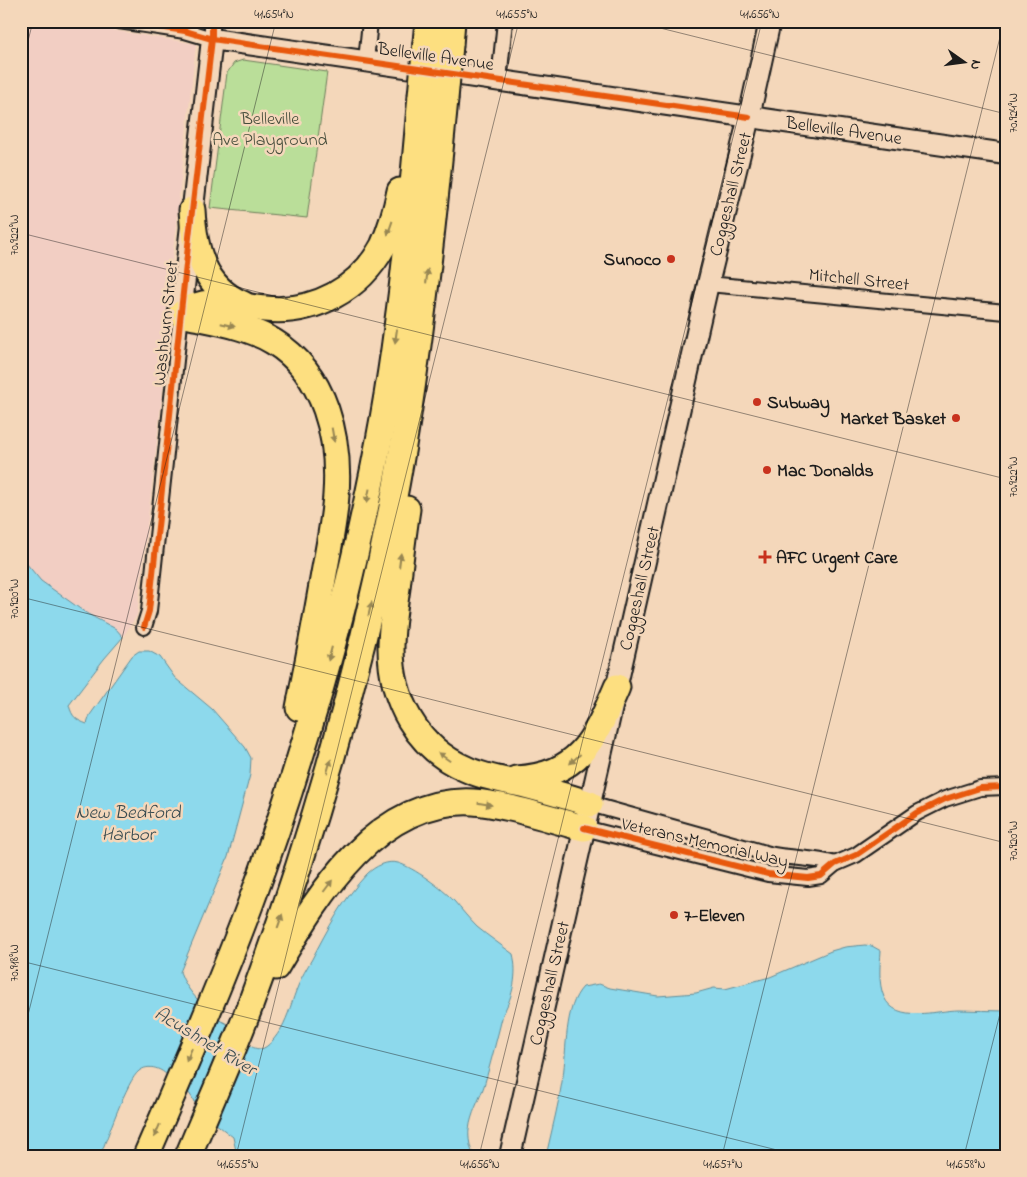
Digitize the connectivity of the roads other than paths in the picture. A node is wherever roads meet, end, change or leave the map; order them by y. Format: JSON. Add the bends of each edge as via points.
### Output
{"nodes":[{"id":1,"x":119,"y":21,"type":"edge"},
{"id":2,"x":370,"y":21,"type":"edge"},
{"id":3,"x":505,"y":21,"type":"edge"},
{"id":4,"x":770,"y":21,"type":"edge"},
{"id":5,"x":212,"y":30,"type":"edge"},
{"id":6,"x":427,"y":31,"type":"edge"},
{"id":7,"x":451,"y":33,"type":"edge"},
{"id":8,"x":366,"y":61,"type":"junction"},
{"id":9,"x":499,"y":80,"type":"junction"},
{"id":10,"x":421,"y":96,"type":"junction"},
{"id":11,"x":749,"y":116,"type":"junction"},
{"id":12,"x":1006,"y":154,"type":"edge"},
{"id":13,"x":192,"y":210,"type":"junction"},
{"id":14,"x":708,"y":284,"type":"junction"},
{"id":15,"x":424,"y":302,"type":"junction"},
{"id":16,"x":258,"y":308,"type":"junction"},
{"id":17,"x":1006,"y":312,"type":"edge"},
{"id":18,"x":181,"y":314,"type":"junction"},
{"id":19,"x":144,"y":627,"type":"dead end"},
{"id":20,"x":616,"y":687,"type":"junction"},
{"id":21,"x":488,"y":777,"type":"junction"},
{"id":22,"x":1006,"y":787,"type":"edge"},
{"id":23,"x":590,"y":804,"type":"junction"},
{"id":24,"x":584,"y":828,"type":"junction"},
{"id":25,"x":834,"y":864,"type":"junction"},
{"id":26,"x":260,"y":878,"type":"junction"},
{"id":27,"x":246,"y":1016,"type":"junction"},
{"id":28,"x":192,"y":1147,"type":"edge"},
{"id":29,"x":146,"y":1156,"type":"edge"},
{"id":30,"x":510,"y":1156,"type":"edge"}],
"edges":[{"from":1,"to":5,"type":"street","name":"Belleville Avenue","via":[[185,31]]},
{"from":2,"to":8,"type":"street"},
{"from":3,"to":9,"type":"street"},
{"from":4,"to":11,"type":"main road","name":"Coggeshall Street"},
{"from":5,"to":8,"type":"main road","name":"Belleville Avenue"},
{"from":5,"to":13,"type":"main road","name":"Washburn Street"},
{"from":6,"to":10,"type":"highway","bridge":true},
{"from":15,"to":7,"type":"highway","one_way":true,"bridge":true},
{"from":8,"to":9,"type":"main road","name":"Belleville Avenue"},
{"from":9,"to":11,"type":"main road","name":"Belleville Avenue"},
{"from":10,"to":16,"type":"highway","one_way":true,"via":[[394,214],[383,246],[373,261],[348,287],[318,303],[281,310]]},
{"from":10,"to":26,"type":"highway","one_way":true,"via":[[397,328],[371,481],[320,690]]},
{"from":11,"to":12,"type":"main road","name":"Belleville Avenue"},
{"from":11,"to":14,"type":"main road","name":"Coggeshall Street"},
{"from":13,"to":16,"type":"highway","via":[[197,247],[209,277],[230,299]]},
{"from":13,"to":18,"type":"main road","name":"Washburn Street"},
{"from":14,"to":17,"type":"street","name":"Mitchell Street"},
{"from":14,"to":20,"type":"main road","name":"Coggeshall Street"},
{"from":21,"to":15,"type":"highway","one_way":true,"via":[[445,758],[420,734],[403,708],[392,668],[392,624],[411,474]]},
{"from":27,"to":15,"type":"highway","one_way":true,"via":[[309,833],[356,668],[392,507]]},
{"from":16,"to":18,"type":"highway","via":[[205,302]]},
{"from":18,"to":19,"type":"street","name":"Washburn Street","via":[[149,611]]},
{"from":18,"to":26,"type":"highway","one_way":true,"via":[[248,330],[290,354],[305,369],[318,390],[328,414],[334,444],[337,476],[334,519],[295,732]]},
{"from":20,"to":21,"type":"highway","one_way":true,"via":[[596,732],[574,761],[556,771],[534,777]]},
{"from":20,"to":23,"type":"main road","name":"Coggeshall Street"},
{"from":21,"to":23,"type":"highway"},
{"from":22,"to":25,"type":"street","name":"Veterans Memorial Way","via":[[980,788],[945,799],[917,813],[856,855]]},
{"from":23,"to":24,"type":"main road","name":"Coggeshall Street"},
{"from":23,"to":25,"type":"street","name":"Veterans Memorial Way","via":[[769,854],[821,859]]},
{"from":24,"to":25,"type":"street","name":"Veterans Memorial Way","via":[[781,877],[821,876]]},
{"from":27,"to":24,"type":"highway","one_way":true,"via":[[324,891],[358,852],[391,826],[428,808],[465,802],[500,807]]},
{"from":24,"to":30,"type":"main road","name":"Coggeshall Street"},
{"from":26,"to":29,"type":"highway","one_way":true},
{"from":27,"to":28,"type":"highway"}]}
